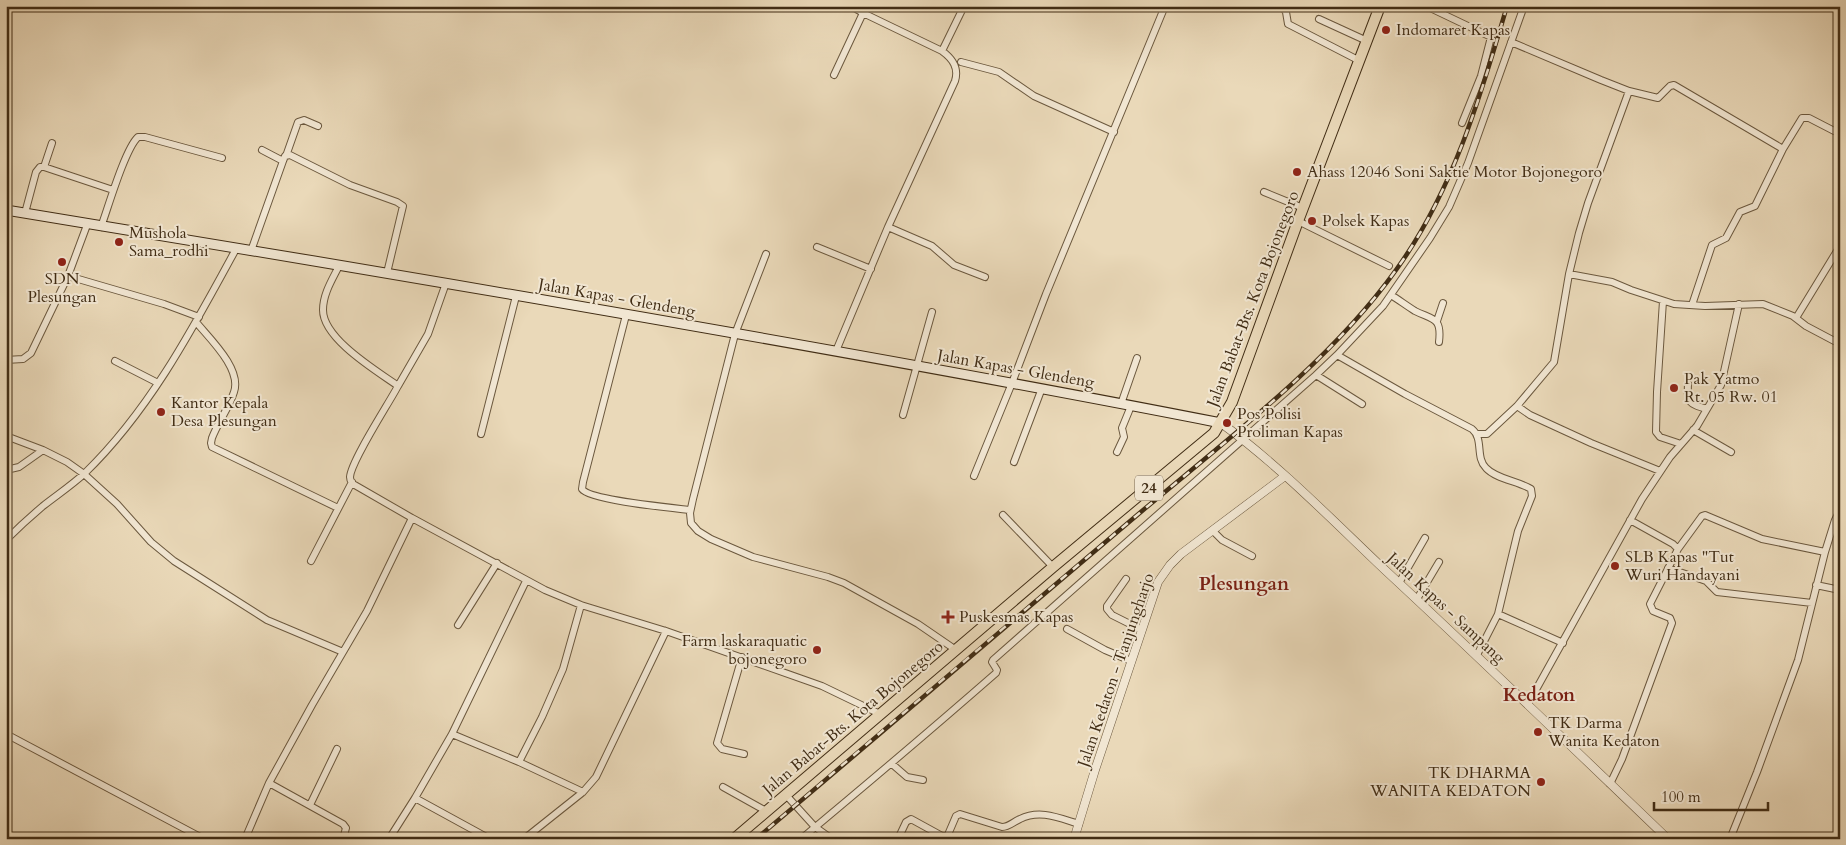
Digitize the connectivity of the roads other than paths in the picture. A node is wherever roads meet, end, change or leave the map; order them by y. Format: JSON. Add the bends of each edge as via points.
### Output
{"nodes":[{"id":1,"x":851,"y":6,"type":"edge"},
{"id":2,"x":964,"y":6,"type":"edge"},
{"id":3,"x":1165,"y":6,"type":"edge"},
{"id":4,"x":1282,"y":6,"type":"edge"},
{"id":5,"x":1380,"y":6,"type":"edge"},
{"id":6,"x":1426,"y":6,"type":"edge"},
{"id":7,"x":1524,"y":6,"type":"edge"},
{"id":8,"x":865,"y":10,"type":"edge"},
{"id":9,"x":1319,"y":20,"type":"dead end"},
{"id":10,"x":1367,"y":41,"type":"junction"},
{"id":11,"x":1511,"y":42,"type":"junction"},
{"id":12,"x":942,"y":51,"type":"junction"},
{"id":13,"x":948,"y":56,"type":"junction"},
{"id":14,"x":1360,"y":61,"type":"junction"},
{"id":15,"x":961,"y":62,"type":"junction"},
{"id":16,"x":957,"y":75,"type":"junction"},
{"id":17,"x":834,"y":76,"type":"dead end"},
{"id":18,"x":1629,"y":91,"type":"junction"},
{"id":19,"x":1462,"y":123,"type":"dead end"},
{"id":20,"x":1840,"y":124,"type":"edge"},
{"id":21,"x":318,"y":126,"type":"dead end"},
{"id":22,"x":1114,"y":132,"type":"junction"},
{"id":23,"x":1838,"y":133,"type":"edge"},
{"id":24,"x":52,"y":143,"type":"dead end"},
{"id":25,"x":1783,"y":149,"type":"junction"},
{"id":26,"x":262,"y":150,"type":"dead end"},
{"id":27,"x":222,"y":158,"type":"dead end"},
{"id":28,"x":285,"y":158,"type":"junction"},
{"id":29,"x":44,"y":166,"type":"junction"},
{"id":30,"x":113,"y":190,"type":"junction"},
{"id":31,"x":1264,"y":192,"type":"dead end"},
{"id":32,"x":1303,"y":208,"type":"junction"},
{"id":33,"x":6,"y":210,"type":"edge"},
{"id":34,"x":25,"y":213,"type":"junction"},
{"id":35,"x":1298,"y":221,"type":"junction"},
{"id":36,"x":87,"y":224,"type":"junction"},
{"id":37,"x":101,"y":227,"type":"junction"},
{"id":38,"x":888,"y":227,"type":"junction"},
{"id":39,"x":1840,"y":246,"type":"edge"},
{"id":40,"x":817,"y":247,"type":"dead end"},
{"id":41,"x":236,"y":249,"type":"junction"},
{"id":42,"x":251,"y":251,"type":"junction"},
{"id":43,"x":766,"y":254,"type":"dead end"},
{"id":44,"x":339,"y":266,"type":"junction"},
{"id":45,"x":1389,"y":266,"type":"dead end"},
{"id":46,"x":871,"y":269,"type":"junction"},
{"id":47,"x":387,"y":273,"type":"junction"},
{"id":48,"x":1570,"y":274,"type":"junction"},
{"id":49,"x":68,"y":276,"type":"junction"},
{"id":50,"x":985,"y":277,"type":"dead end"},
{"id":51,"x":446,"y":284,"type":"junction"},
{"id":52,"x":1391,"y":295,"type":"junction"},
{"id":53,"x":516,"y":296,"type":"junction"},
{"id":54,"x":1663,"y":301,"type":"junction"},
{"id":55,"x":1443,"y":303,"type":"dead end"},
{"id":56,"x":1739,"y":304,"type":"junction"},
{"id":57,"x":1692,"y":305,"type":"junction"},
{"id":58,"x":932,"y":312,"type":"dead end"},
{"id":59,"x":626,"y":315,"type":"junction"},
{"id":60,"x":1796,"y":318,"type":"junction"},
{"id":61,"x":198,"y":319,"type":"junction"},
{"id":62,"x":1436,"y":321,"type":"junction"},
{"id":63,"x":735,"y":334,"type":"junction"},
{"id":64,"x":1439,"y":342,"type":"dead end"},
{"id":65,"x":1840,"y":344,"type":"edge"},
{"id":66,"x":836,"y":351,"type":"junction"},
{"id":67,"x":1337,"y":355,"type":"junction"},
{"id":68,"x":1137,"y":358,"type":"dead end"},
{"id":69,"x":6,"y":360,"type":"edge"},
{"id":70,"x":115,"y":362,"type":"dead end"},
{"id":71,"x":917,"y":366,"type":"junction"},
{"id":72,"x":1316,"y":375,"type":"junction"},
{"id":73,"x":158,"y":383,"type":"junction"},
{"id":74,"x":1012,"y":383,"type":"junction"},
{"id":75,"x":1688,"y":384,"type":"dead end"},
{"id":76,"x":398,"y":386,"type":"junction"},
{"id":77,"x":1042,"y":388,"type":"junction"},
{"id":78,"x":1121,"y":404,"type":"junction"},
{"id":79,"x":1362,"y":404,"type":"dead end"},
{"id":80,"x":1131,"y":406,"type":"junction"},
{"id":81,"x":1517,"y":406,"type":"junction"},
{"id":82,"x":1708,"y":408,"type":"junction"},
{"id":83,"x":903,"y":415,"type":"dead end"},
{"id":84,"x":1221,"y":423,"type":"junction"},
{"id":85,"x":1693,"y":430,"type":"junction"},
{"id":86,"x":481,"y":434,"type":"dead end"},
{"id":87,"x":1477,"y":434,"type":"junction"},
{"id":88,"x":6,"y":436,"type":"edge"},
{"id":89,"x":1243,"y":439,"type":"junction"},
{"id":90,"x":1680,"y":444,"type":"junction"},
{"id":91,"x":43,"y":450,"type":"junction"},
{"id":92,"x":1117,"y":452,"type":"dead end"},
{"id":93,"x":1731,"y":452,"type":"dead end"},
{"id":94,"x":1014,"y":462,"type":"dead end"},
{"id":95,"x":6,"y":470,"type":"edge"},
{"id":96,"x":1660,"y":471,"type":"junction"},
{"id":97,"x":84,"y":474,"type":"junction"},
{"id":98,"x":974,"y":476,"type":"dead end"},
{"id":99,"x":1285,"y":476,"type":"junction"},
{"id":100,"x":352,"y":482,"type":"junction"},
{"id":101,"x":338,"y":508,"type":"junction"},
{"id":102,"x":690,"y":510,"type":"junction"},
{"id":103,"x":1840,"y":510,"type":"edge"},
{"id":104,"x":1003,"y":515,"type":"dead end"},
{"id":105,"x":412,"y":518,"type":"junction"},
{"id":106,"x":1630,"y":520,"type":"junction"},
{"id":107,"x":1213,"y":531,"type":"junction"},
{"id":108,"x":1425,"y":538,"type":"dead end"},
{"id":109,"x":6,"y":540,"type":"edge"},
{"id":110,"x":1678,"y":549,"type":"junction"},
{"id":111,"x":1825,"y":552,"type":"junction"},
{"id":112,"x":1252,"y":556,"type":"dead end"},
{"id":113,"x":310,"y":561,"type":"dead end"},
{"id":114,"x":1439,"y":562,"type":"dead end"},
{"id":115,"x":497,"y":563,"type":"junction"},
{"id":116,"x":1052,"y":568,"type":"junction"},
{"id":117,"x":1668,"y":568,"type":"junction"},
{"id":118,"x":1126,"y":579,"type":"dead end"},
{"id":119,"x":526,"y":581,"type":"junction"},
{"id":120,"x":1399,"y":583,"type":"junction"},
{"id":121,"x":1816,"y":585,"type":"junction"},
{"id":122,"x":1840,"y":590,"type":"edge"},
{"id":123,"x":1417,"y":599,"type":"junction"},
{"id":124,"x":1812,"y":603,"type":"junction"},
{"id":125,"x":581,"y":605,"type":"junction"},
{"id":126,"x":1498,"y":614,"type":"junction"},
{"id":127,"x":458,"y":625,"type":"dead end"},
{"id":128,"x":1067,"y":629,"type":"dead end"},
{"id":129,"x":1142,"y":630,"type":"junction"},
{"id":130,"x":666,"y":631,"type":"junction"},
{"id":131,"x":1563,"y":643,"type":"junction"},
{"id":132,"x":956,"y":650,"type":"junction"},
{"id":133,"x":343,"y":652,"type":"junction"},
{"id":134,"x":1477,"y":655,"type":"junction"},
{"id":135,"x":742,"y":657,"type":"junction"},
{"id":136,"x":1132,"y":661,"type":"junction"},
{"id":137,"x":1528,"y":704,"type":"junction"},
{"id":138,"x":880,"y":714,"type":"junction"},
{"id":139,"x":6,"y":734,"type":"edge"},
{"id":140,"x":452,"y":734,"type":"junction"},
{"id":141,"x":337,"y":749,"type":"dead end"},
{"id":142,"x":744,"y":754,"type":"dead end"},
{"id":143,"x":519,"y":762,"type":"junction"},
{"id":144,"x":892,"y":764,"type":"junction"},
{"id":145,"x":923,"y":780,"type":"dead end"},
{"id":146,"x":269,"y":783,"type":"junction"},
{"id":147,"x":1610,"y":784,"type":"junction"},
{"id":148,"x":723,"y":787,"type":"dead end"},
{"id":149,"x":583,"y":792,"type":"junction"},
{"id":150,"x":786,"y":795,"type":"junction"},
{"id":151,"x":415,"y":798,"type":"junction"},
{"id":152,"x":310,"y":805,"type":"junction"},
{"id":153,"x":766,"y":811,"type":"junction"},
{"id":154,"x":1078,"y":824,"type":"junction"},
{"id":155,"x":815,"y":827,"type":"junction"},
{"id":156,"x":204,"y":839,"type":"edge"},
{"id":157,"x":245,"y":839,"type":"edge"},
{"id":158,"x":343,"y":839,"type":"edge"},
{"id":159,"x":389,"y":839,"type":"edge"},
{"id":160,"x":490,"y":839,"type":"edge"},
{"id":161,"x":524,"y":839,"type":"edge"},
{"id":162,"x":734,"y":839,"type":"edge"},
{"id":163,"x":801,"y":839,"type":"edge"},
{"id":164,"x":832,"y":839,"type":"edge"},
{"id":165,"x":898,"y":839,"type":"edge"},
{"id":166,"x":1074,"y":839,"type":"edge"},
{"id":167,"x":1668,"y":839,"type":"edge"},
{"id":168,"x":1730,"y":839,"type":"edge"}],
"edges":[{"from":1,"to":8,"type":"street"},
{"from":2,"to":12,"type":"street"},
{"from":3,"to":22,"type":"street"},
{"from":4,"to":14,"type":"street","via":[[1288,24]]},
{"from":5,"to":10,"type":"highway","name":"Jalan Babat-Bts. Kota Bojonegoro","number":"24"},
{"from":6,"to":19,"type":"street","via":[[1491,36],[1481,76]]},
{"from":7,"to":11,"type":"street"},
{"from":8,"to":12,"type":"street"},
{"from":8,"to":17,"type":"street"},
{"from":9,"to":10,"type":"street"},
{"from":10,"to":14,"type":"highway","name":"Jalan Babat-Bts. Kota Bojonegoro","number":"24"},
{"from":11,"to":18,"type":"street"},
{"from":11,"to":52,"type":"street","via":[[1449,208]]},
{"from":12,"to":13,"type":"street"},
{"from":13,"to":15,"type":"street"},
{"from":13,"to":16,"type":"street"},
{"from":14,"to":32,"type":"highway","name":"Jalan Babat-Bts. Kota Bojonegoro","number":"24"},
{"from":15,"to":16,"type":"street","via":[[962,68]]},
{"from":15,"to":22,"type":"street","via":[[999,72],[1034,96]]},
{"from":16,"to":38,"type":"street"},
{"from":18,"to":25,"type":"street","via":[[1656,98],[1674,85]]},
{"from":18,"to":48,"type":"street","via":[[1588,203]]},
{"from":20,"to":23,"type":"street"},
{"from":21,"to":28,"type":"street","via":[[304,120],[298,122]]},
{"from":22,"to":74,"type":"street"},
{"from":23,"to":25,"type":"street","via":[[1802,118]]},
{"from":24,"to":29,"type":"street"},
{"from":25,"to":57,"type":"street","via":[[1755,206],[1740,212],[1726,238],[1712,245]]},
{"from":26,"to":28,"type":"street"},
{"from":27,"to":30,"type":"street","via":[[140,137],[133,142]]},
{"from":28,"to":42,"type":"street"},
{"from":28,"to":47,"type":"street","via":[[297,157],[350,185],[402,204]]},
{"from":29,"to":30,"type":"street"},
{"from":29,"to":34,"type":"street","via":[[36,172]]},
{"from":30,"to":37,"type":"street"},
{"from":31,"to":32,"type":"street"},
{"from":32,"to":35,"type":"highway","name":"Jalan Babat-Bts. Kota Bojonegoro","number":"24"},
{"from":33,"to":34,"type":"main road","name":"Jalan Kapas - Glendeng"},
{"from":34,"to":36,"type":"main road","name":"Jalan Kapas - Glendeng"},
{"from":35,"to":45,"type":"street"},
{"from":35,"to":84,"type":"highway","name":"Jalan Babat-Bts. Kota Bojonegoro","number":"24","via":[[1232,402]]},
{"from":36,"to":37,"type":"main road","name":"Jalan Kapas - Glendeng"},
{"from":36,"to":49,"type":"street"},
{"from":37,"to":41,"type":"main road","name":"Jalan Kapas - Glendeng"},
{"from":38,"to":46,"type":"street"},
{"from":38,"to":50,"type":"street","via":[[932,246],[954,265]]},
{"from":39,"to":60,"type":"street"},
{"from":40,"to":46,"type":"street"},
{"from":41,"to":42,"type":"main road","name":"Jalan Kapas - Glendeng"},
{"from":41,"to":61,"type":"street"},
{"from":42,"to":44,"type":"main road","name":"Jalan Kapas - Glendeng"},
{"from":43,"to":63,"type":"street"},
{"from":44,"to":47,"type":"main road","name":"Jalan Kapas - Glendeng"},
{"from":44,"to":76,"type":"street","via":[[326,295],[325,321],[348,349]]},
{"from":46,"to":66,"type":"street"},
{"from":47,"to":51,"type":"main road","name":"Jalan Kapas - Glendeng"},
{"from":48,"to":54,"type":"street","via":[[1612,282]]},
{"from":48,"to":81,"type":"street","via":[[1554,362]]},
{"from":49,"to":61,"type":"street","via":[[164,304]]},
{"from":49,"to":69,"type":"street","via":[[30,353],[23,359]]},
{"from":51,"to":53,"type":"main road","name":"Jalan Kapas - Glendeng"},
{"from":51,"to":76,"type":"street","via":[[428,334]]},
{"from":52,"to":62,"type":"street"},
{"from":52,"to":67,"type":"street"},
{"from":53,"to":59,"type":"main road","name":"Jalan Kapas - Glendeng"},
{"from":53,"to":86,"type":"street"},
{"from":54,"to":57,"type":"street"},
{"from":54,"to":90,"type":"street","via":[[1656,432],[1660,437]]},
{"from":55,"to":62,"type":"street"},
{"from":56,"to":57,"type":"street"},
{"from":56,"to":60,"type":"street","via":[[1764,304]]},
{"from":56,"to":82,"type":"street","via":[[1722,385]]},
{"from":58,"to":71,"type":"street"},
{"from":59,"to":63,"type":"main road","name":"Jalan Kapas - Glendeng"},
{"from":59,"to":102,"type":"street","via":[[582,490],[586,494],[609,499]]},
{"from":60,"to":65,"type":"street"},
{"from":61,"to":73,"type":"street"},
{"from":61,"to":101,"type":"street","via":[[231,367],[236,380],[235,390],[212,438],[212,447]]},
{"from":62,"to":64,"type":"street","via":[[1440,329]]},
{"from":63,"to":66,"type":"main road","name":"Jalan Kapas - Glendeng"},
{"from":63,"to":102,"type":"street"},
{"from":66,"to":71,"type":"main road","name":"Jalan Kapas - Glendeng"},
{"from":67,"to":72,"type":"street"},
{"from":67,"to":87,"type":"street","via":[[1468,426]]},
{"from":68,"to":78,"type":"street"},
{"from":70,"to":73,"type":"street"},
{"from":71,"to":74,"type":"main road","name":"Jalan Kapas - Glendeng"},
{"from":71,"to":83,"type":"street"},
{"from":72,"to":79,"type":"street"},
{"from":72,"to":89,"type":"street"},
{"from":73,"to":97,"type":"street","via":[[124,430]]},
{"from":74,"to":77,"type":"main road","name":"Jalan Kapas - Glendeng"},
{"from":74,"to":98,"type":"street"},
{"from":75,"to":82,"type":"street","via":[[1690,403]]},
{"from":76,"to":100,"type":"street","via":[[356,460],[350,475]]},
{"from":77,"to":78,"type":"main road","name":"Jalan Kapas - Glendeng"},
{"from":77,"to":94,"type":"street"},
{"from":78,"to":80,"type":"main road","name":"Jalan Kapas - Glendeng"},
{"from":80,"to":84,"type":"main road","name":"Jalan Kapas - Glendeng"},
{"from":80,"to":92,"type":"street"},
{"from":81,"to":87,"type":"street","via":[[1487,434]]},
{"from":81,"to":96,"type":"street","via":[[1591,443]]},
{"from":82,"to":85,"type":"street"},
{"from":84,"to":89,"type":"street","name":"Jalan Kapas - Sampang"},
{"from":84,"to":116,"type":"highway","name":"Jalan Babat-Bts. Kota Bojonegoro","number":"24","via":[[1206,441]]},
{"from":85,"to":90,"type":"street"},
{"from":85,"to":93,"type":"street"},
{"from":87,"to":126,"type":"street","via":[[1486,468],[1525,485],[1533,492],[1518,531]]},
{"from":88,"to":91,"type":"street"},
{"from":89,"to":99,"type":"street","name":"Jalan Kapas - Sampang"},
{"from":89,"to":144,"type":"street","via":[[993,660],[996,673]]},
{"from":90,"to":96,"type":"street"},
{"from":91,"to":95,"type":"street","via":[[19,468]]},
{"from":91,"to":97,"type":"street"},
{"from":96,"to":106,"type":"street"},
{"from":97,"to":109,"type":"street"},
{"from":97,"to":133,"type":"street","via":[[174,561],[267,620]]},
{"from":99,"to":107,"type":"street","name":"Jalan Kedaton - Tanjungharjo"},
{"from":99,"to":120,"type":"street","name":"Jalan Kapas - Sampang"},
{"from":100,"to":101,"type":"street"},
{"from":100,"to":105,"type":"street"},
{"from":101,"to":113,"type":"street"},
{"from":102,"to":132,"type":"street","via":[[693,526],[711,539],[761,560],[844,583],[918,624]]},
{"from":103,"to":111,"type":"street"},
{"from":104,"to":116,"type":"street"},
{"from":105,"to":115,"type":"street"},
{"from":105,"to":133,"type":"street","via":[[380,587]]},
{"from":106,"to":110,"type":"street"},
{"from":106,"to":131,"type":"street"},
{"from":107,"to":112,"type":"street","via":[[1222,540]]},
{"from":107,"to":129,"type":"street","name":"Jalan Kedaton - Tanjungharjo","via":[[1170,565],[1158,582]]},
{"from":108,"to":120,"type":"street"},
{"from":110,"to":111,"type":"street","via":[[1705,515],[1762,539]]},
{"from":110,"to":117,"type":"street"},
{"from":111,"to":121,"type":"street"},
{"from":114,"to":123,"type":"street"},
{"from":115,"to":119,"type":"street"},
{"from":115,"to":127,"type":"street"},
{"from":116,"to":132,"type":"highway","name":"Jalan Babat-Bts. Kota Bojonegoro","number":"24"},
{"from":117,"to":124,"type":"street","via":[[1706,581],[1717,592]]},
{"from":117,"to":147,"type":"street","via":[[1650,604],[1653,611],[1670,618],[1672,623]]},
{"from":118,"to":129,"type":"street","via":[[1107,610]]},
{"from":119,"to":125,"type":"street"},
{"from":119,"to":140,"type":"street"},
{"from":120,"to":123,"type":"street","name":"Jalan Kapas - Sampang"},
{"from":121,"to":122,"type":"street"},
{"from":121,"to":124,"type":"street"},
{"from":123,"to":134,"type":"street","name":"Jalan Kapas - Sampang"},
{"from":124,"to":168,"type":"street","via":[[1798,660]]},
{"from":125,"to":130,"type":"street"},
{"from":125,"to":143,"type":"street","via":[[563,669]]},
{"from":126,"to":131,"type":"street"},
{"from":126,"to":134,"type":"street"},
{"from":128,"to":136,"type":"street"},
{"from":129,"to":136,"type":"street","name":"Jalan Kedaton - Tanjungharjo"},
{"from":130,"to":135,"type":"street"},
{"from":130,"to":149,"type":"street","via":[[596,777]]},
{"from":131,"to":137,"type":"street"},
{"from":132,"to":138,"type":"highway","name":"Jalan Babat-Bts. Kota Bojonegoro","number":"24"},
{"from":133,"to":146,"type":"street"},
{"from":134,"to":137,"type":"street","name":"Jalan Kapas - Sampang"},
{"from":135,"to":138,"type":"street","via":[[838,692]]},
{"from":135,"to":142,"type":"street","via":[[717,743],[722,749]]},
{"from":136,"to":154,"type":"street","name":"Jalan Kedaton - Tanjungharjo"},
{"from":137,"to":147,"type":"street","name":"Jalan Kapas - Sampang"},
{"from":138,"to":150,"type":"highway","name":"Jalan Babat-Bts. Kota Bojonegoro","number":"24"},
{"from":139,"to":156,"type":"street"},
{"from":140,"to":143,"type":"street"},
{"from":140,"to":151,"type":"street"},
{"from":141,"to":152,"type":"street"},
{"from":143,"to":149,"type":"street"},
{"from":144,"to":145,"type":"street","via":[[907,777]]},
{"from":144,"to":155,"type":"street"},
{"from":146,"to":152,"type":"street"},
{"from":146,"to":157,"type":"street"},
{"from":147,"to":167,"type":"street","name":"Jalan Kapas - Sampang"},
{"from":148,"to":153,"type":"street"},
{"from":149,"to":161,"type":"street"},
{"from":150,"to":153,"type":"highway","name":"Jalan Babat-Bts. Kota Bojonegoro","number":"24"},
{"from":150,"to":155,"type":"street"},
{"from":151,"to":159,"type":"street"},
{"from":151,"to":160,"type":"street"},
{"from":152,"to":158,"type":"street","via":[[343,824],[346,828]]},
{"from":153,"to":162,"type":"highway","name":"Jalan Babat-Bts. Kota Bojonegoro","number":"24"},
{"from":154,"to":165,"type":"street","via":[[1044,814],[1021,818],[1002,827],[960,814],[947,837],[910,819]]},
{"from":154,"to":166,"type":"street","name":"Jalan Kedaton - Tanjungharjo"},
{"from":155,"to":163,"type":"street"},
{"from":155,"to":164,"type":"street"}]}
